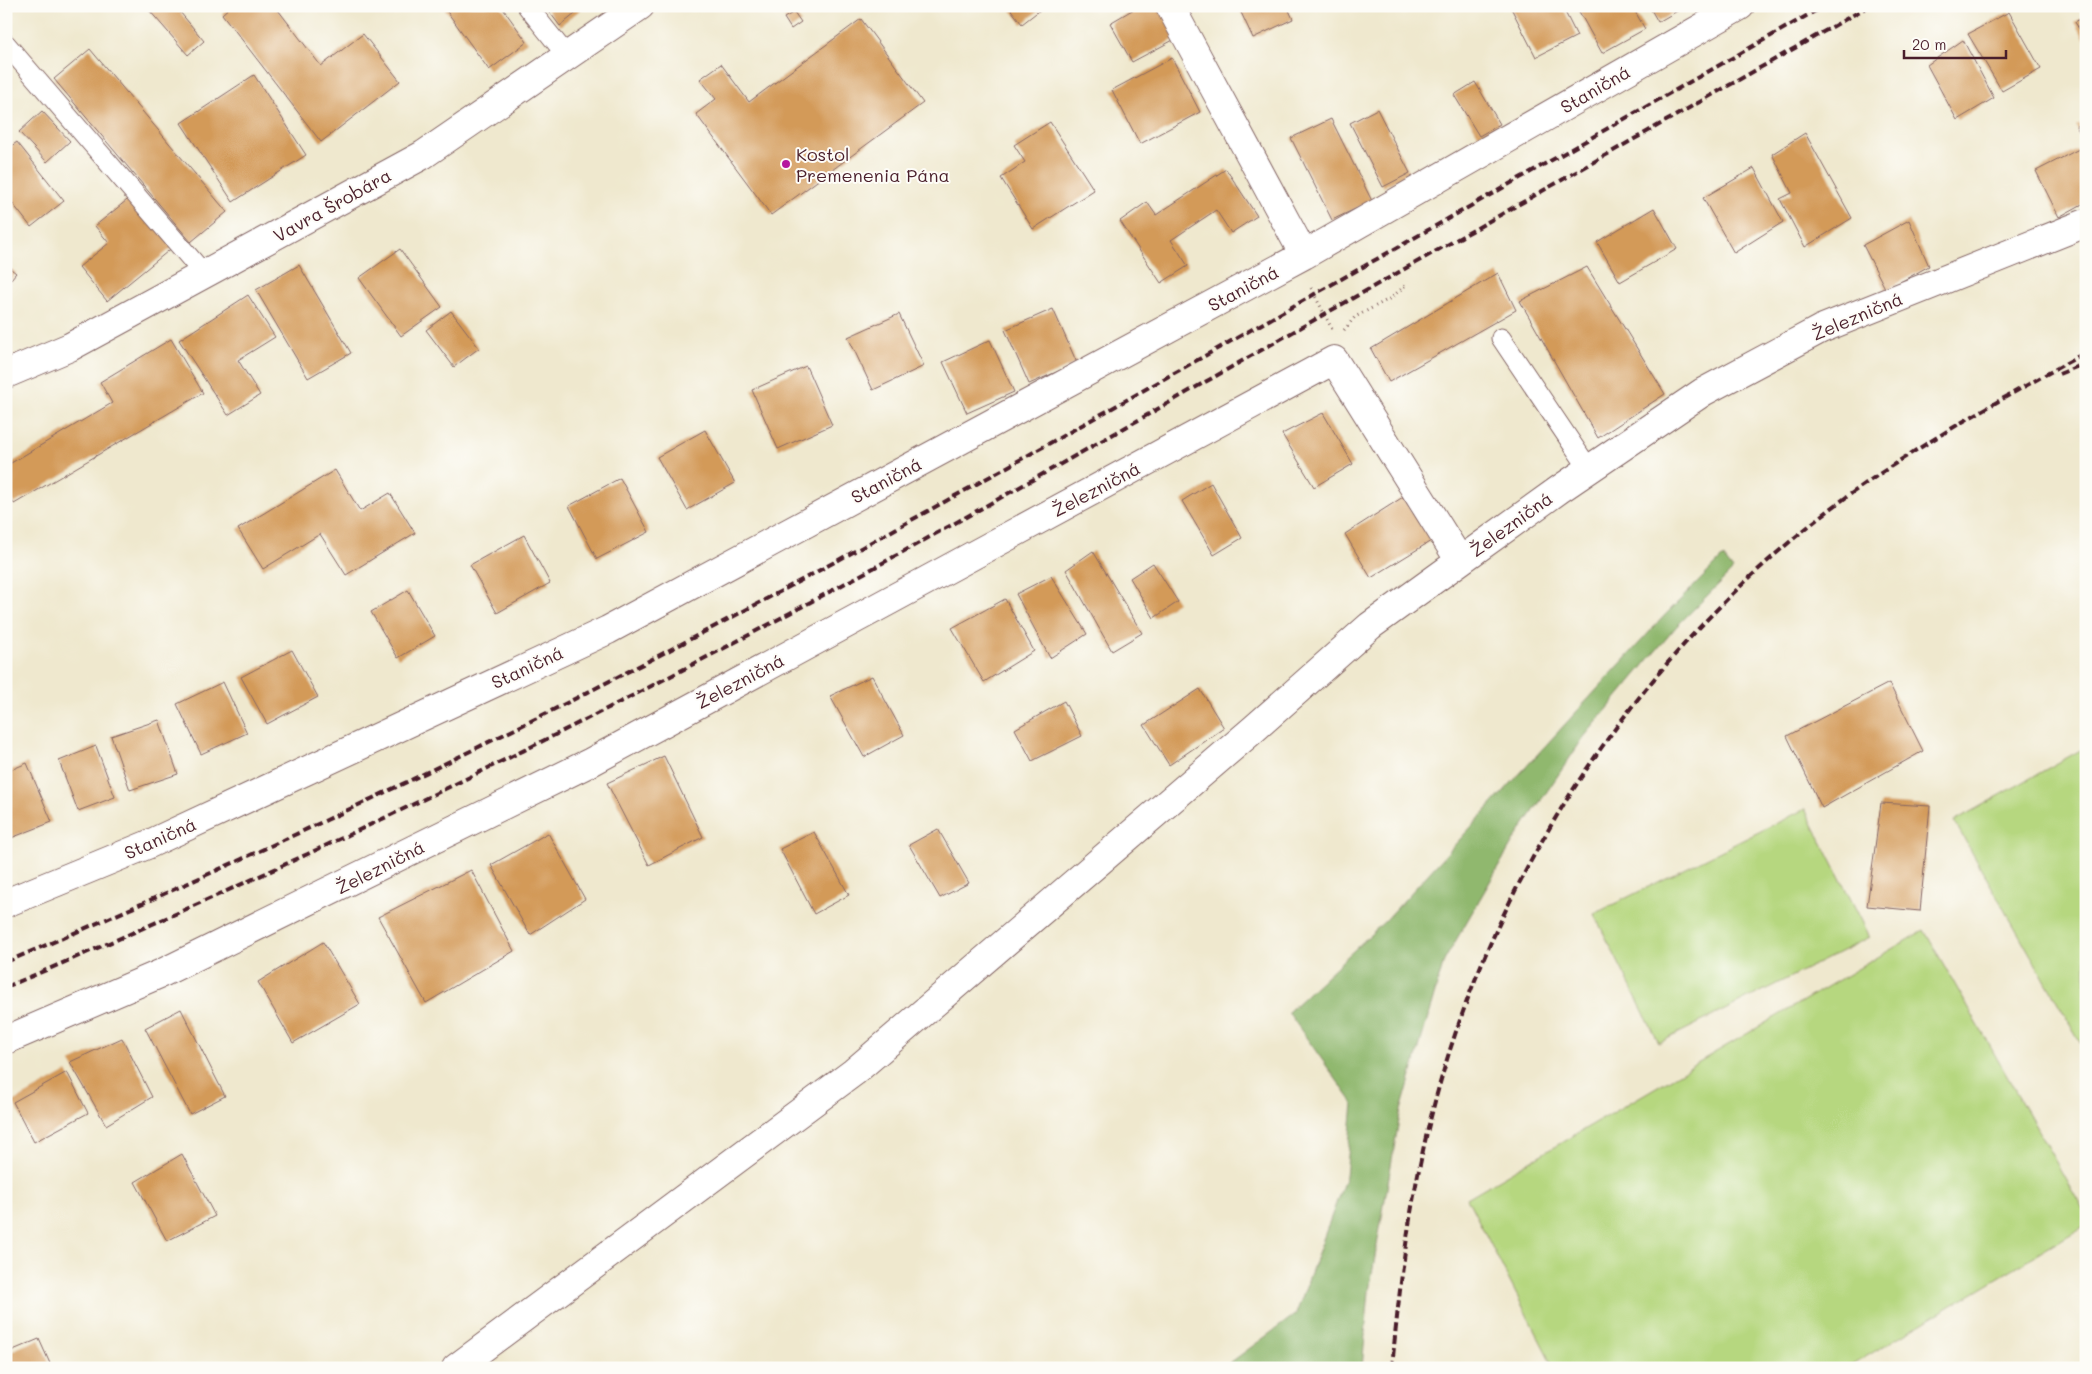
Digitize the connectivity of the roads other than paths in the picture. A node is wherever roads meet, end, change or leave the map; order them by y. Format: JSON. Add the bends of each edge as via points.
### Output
{"nodes":[{"id":1,"x":527,"y":6,"type":"edge"},
{"id":2,"x":640,"y":6,"type":"edge"},
{"id":3,"x":1170,"y":6,"type":"edge"},
{"id":4,"x":1740,"y":6,"type":"edge"},
{"id":5,"x":6,"y":44,"type":"edge"},
{"id":6,"x":567,"y":56,"type":"junction"},
{"id":7,"x":2086,"y":223,"type":"edge"},
{"id":8,"x":1304,"y":255,"type":"junction"},
{"id":9,"x":204,"y":274,"type":"junction"},
{"id":10,"x":1501,"y":338,"type":"dead end"},
{"id":11,"x":6,"y":374,"type":"edge"},
{"id":12,"x":1589,"y":469,"type":"junction"},
{"id":13,"x":1460,"y":561,"type":"junction"},
{"id":14,"x":6,"y":903,"type":"edge"},
{"id":15,"x":6,"y":1040,"type":"edge"},
{"id":16,"x":456,"y":1368,"type":"edge"}],
"edges":[{"from":1,"to":6,"type":"lane"},
{"from":2,"to":6,"type":"street","name":"Vavra Šrobára"},
{"from":3,"to":8,"type":"street"},
{"from":4,"to":8,"type":"street","name":"Staničná"},
{"from":5,"to":9,"type":"lane"},
{"from":6,"to":9,"type":"street","name":"Vavra Šrobára","via":[[423,155]]},
{"from":7,"to":12,"type":"street","name":"Železničná","via":[[1821,329],[1703,392]]},
{"from":8,"to":14,"type":"street","name":"Staničná","via":[[608,630],[147,845]]},
{"from":9,"to":11,"type":"street","name":"Vavra Šrobára","via":[[70,347]]},
{"from":10,"to":12,"type":"lane"},
{"from":12,"to":13,"type":"street","name":"Železničná"},
{"from":13,"to":15,"type":"street","name":"Železničná","via":[[1334,360],[591,762],[180,964]]},
{"from":13,"to":16,"type":"street","via":[[1370,626],[1248,735],[854,1072]]}]}
